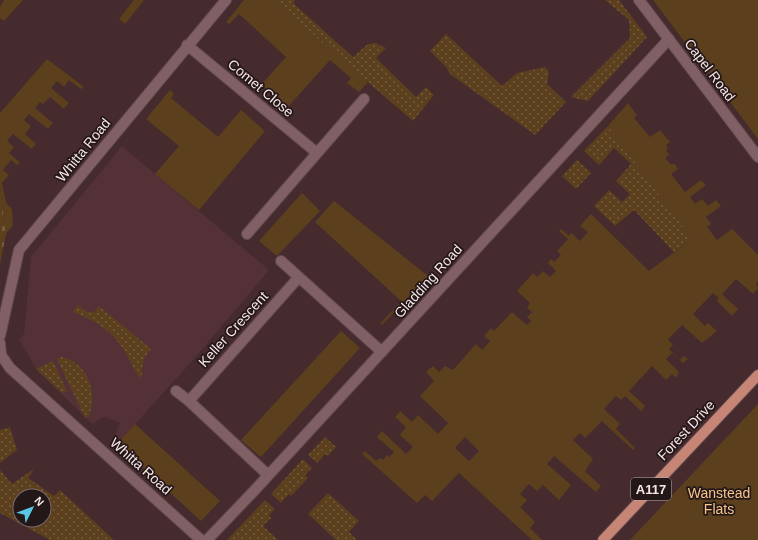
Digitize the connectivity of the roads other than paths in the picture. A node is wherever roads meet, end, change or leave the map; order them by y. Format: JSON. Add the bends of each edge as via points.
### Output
{"nodes":[{"id":1,"x":226,"y":0,"type":"edge"},
{"id":2,"x":639,"y":0,"type":"edge"},
{"id":3,"x":668,"y":39,"type":"junction"},
{"id":4,"x":187,"y":45,"type":"junction"},
{"id":5,"x":364,"y":99,"type":"dead end"},
{"id":6,"x":317,"y":154,"type":"junction"},
{"id":7,"x":758,"y":157,"type":"edge"},
{"id":8,"x":247,"y":234,"type":"dead end"},
{"id":9,"x":281,"y":261,"type":"dead end"},
{"id":10,"x":299,"y":277,"type":"junction"},
{"id":11,"x":0,"y":336,"type":"edge"},
{"id":12,"x":0,"y":344,"type":"edge"},
{"id":13,"x":382,"y":352,"type":"junction"},
{"id":14,"x":758,"y":375,"type":"edge"},
{"id":15,"x":176,"y":391,"type":"dead end"},
{"id":16,"x":189,"y":400,"type":"junction"},
{"id":17,"x":268,"y":475,"type":"junction"},
{"id":18,"x":202,"y":540,"type":"edge"},
{"id":19,"x":207,"y":540,"type":"edge"},
{"id":20,"x":603,"y":540,"type":"edge"}],
"edges":[{"from":1,"to":4,"type":"street","name":"Whitta Road"},
{"from":2,"to":3,"type":"street","name":"Capel Road"},
{"from":3,"to":7,"type":"street","name":"Capel Road"},
{"from":3,"to":13,"type":"street","name":"Gladding Road"},
{"from":4,"to":6,"type":"street","name":"Comet Close"},
{"from":4,"to":11,"type":"street","name":"Whitta Road","via":[[19,250]]},
{"from":5,"to":6,"type":"street"},
{"from":6,"to":8,"type":"street"},
{"from":9,"to":10,"type":"street"},
{"from":10,"to":13,"type":"street"},
{"from":10,"to":16,"type":"street","name":"Keller Crescent"},
{"from":12,"to":18,"type":"street","name":"Whitta Road","via":[[1,354],[10,368]]},
{"from":13,"to":17,"type":"street","name":"Gladding Road"},
{"from":14,"to":20,"type":"main road","name":"Forest Drive","number":"A117"},
{"from":15,"to":16,"type":"street"},
{"from":16,"to":17,"type":"street"},
{"from":17,"to":19,"type":"street","name":"Gladding Road"}]}
